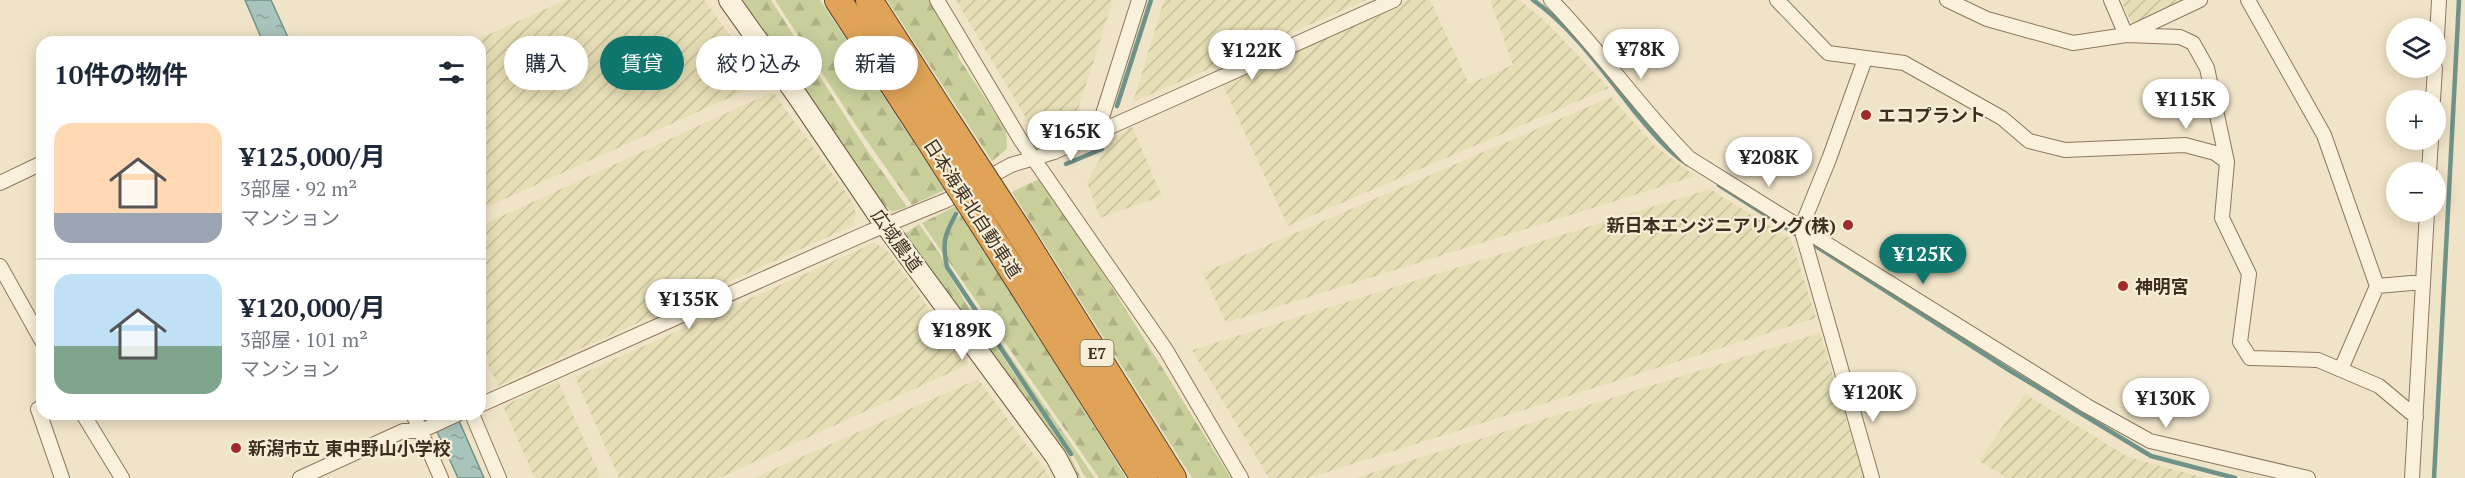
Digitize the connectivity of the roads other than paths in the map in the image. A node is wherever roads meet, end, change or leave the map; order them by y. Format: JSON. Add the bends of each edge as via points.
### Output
{"nodes":[{"id":1,"x":729,"y":0,"type":"edge"},
{"id":2,"x":838,"y":0,"type":"edge"},
{"id":3,"x":869,"y":0,"type":"edge"},
{"id":4,"x":937,"y":0,"type":"edge"},
{"id":5,"x":1139,"y":0,"type":"edge"},
{"id":6,"x":1394,"y":0,"type":"edge"},
{"id":7,"x":1551,"y":0,"type":"edge"},
{"id":8,"x":1777,"y":0,"type":"edge"},
{"id":9,"x":1947,"y":0,"type":"edge"},
{"id":10,"x":2111,"y":0,"type":"edge"},
{"id":11,"x":2200,"y":0,"type":"edge"},
{"id":12,"x":2248,"y":0,"type":"edge"},
{"id":13,"x":2439,"y":0,"type":"edge"},
{"id":14,"x":2438,"y":18,"type":"edge"},
{"id":15,"x":2127,"y":35,"type":"junction"},
{"id":16,"x":1865,"y":59,"type":"junction"},
{"id":17,"x":934,"y":125,"type":"junction"},
{"id":18,"x":1097,"y":133,"type":"junction"},
{"id":19,"x":1035,"y":156,"type":"junction"},
{"id":20,"x":2227,"y":162,"type":"junction"},
{"id":21,"x":36,"y":166,"type":"edge"},
{"id":22,"x":0,"y":183,"type":"edge"},
{"id":23,"x":2426,"y":222,"type":"edge"},
{"id":24,"x":886,"y":226,"type":"junction"},
{"id":25,"x":1801,"y":228,"type":"junction"},
{"id":26,"x":0,"y":266,"type":"edge"},
{"id":27,"x":2423,"y":282,"type":"junction"},
{"id":28,"x":2377,"y":286,"type":"junction"},
{"id":29,"x":36,"y":330,"type":"edge"},
{"id":30,"x":2342,"y":369,"type":"junction"},
{"id":31,"x":486,"y":402,"type":"edge"},
{"id":32,"x":2416,"y":417,"type":"junction"},
{"id":33,"x":42,"y":420,"type":"edge"},
{"id":34,"x":88,"y":420,"type":"edge"},
{"id":35,"x":418,"y":420,"type":"edge"},
{"id":36,"x":445,"y":420,"type":"edge"},
{"id":37,"x":475,"y":420,"type":"edge"},
{"id":38,"x":425,"y":429,"type":"junction"},
{"id":39,"x":62,"y":478,"type":"edge"},
{"id":40,"x":122,"y":478,"type":"edge"},
{"id":41,"x":300,"y":478,"type":"edge"},
{"id":42,"x":441,"y":478,"type":"edge"},
{"id":43,"x":499,"y":478,"type":"edge"},
{"id":44,"x":1067,"y":478,"type":"edge"},
{"id":45,"x":1144,"y":478,"type":"edge"},
{"id":46,"x":1173,"y":478,"type":"edge"},
{"id":47,"x":1241,"y":478,"type":"edge"},
{"id":48,"x":1872,"y":478,"type":"edge"},
{"id":49,"x":2307,"y":478,"type":"edge"},
{"id":50,"x":2412,"y":478,"type":"edge"}],
"edges":[{"from":1,"to":24,"type":"street","name":"広域農道"},
{"from":2,"to":17,"type":"highway","name":"日本海東北自動車道","number":"E7"},
{"from":3,"to":17,"type":"highway","name":"日本海東北自動車道","number":"E7"},
{"from":4,"to":19,"type":"street","via":[[1020,139]]},
{"from":5,"to":18,"type":"street"},
{"from":6,"to":18,"type":"street"},
{"from":7,"to":25,"type":"street","via":[[1689,158]]},
{"from":8,"to":16,"type":"street","via":[[1828,53]]},
{"from":9,"to":15,"type":"street","via":[[1987,20],[2073,43]]},
{"from":10,"to":15,"type":"street"},
{"from":11,"to":15,"type":"street"},
{"from":12,"to":28,"type":"street","via":[[2325,135]]},
{"from":13,"to":14,"type":"street"},
{"from":15,"to":20,"type":"street","via":[[2180,38],[2193,43],[2207,68]]},
{"from":16,"to":20,"type":"street","via":[[1904,63],[2002,118],[2029,141],[2065,150],[2185,145],[2215,153]]},
{"from":16,"to":25,"type":"street"},
{"from":17,"to":45,"type":"highway","name":"日本海東北自動車道","number":"E7","bridge":true,"via":[[995,243]]},
{"from":17,"to":46,"type":"highway","name":"日本海東北自動車道","number":"E7","bridge":true,"via":[[1018,230]]},
{"from":18,"to":19,"type":"street","via":[[1054,153]]},
{"from":19,"to":24,"type":"street"},
{"from":19,"to":47,"type":"street","via":[[1166,350]]},
{"from":20,"to":30,"type":"street","via":[[2222,218],[2249,274],[2240,342],[2250,358],[2318,360]]},
{"from":21,"to":22,"type":"street"},
{"from":23,"to":27,"type":"street"},
{"from":24,"to":31,"type":"street"},
{"from":24,"to":44,"type":"street","name":"広域農道","via":[[1056,457]]},
{"from":25,"to":48,"type":"street"},
{"from":25,"to":49,"type":"street","via":[[2150,441]]},
{"from":26,"to":29,"type":"street"},
{"from":27,"to":28,"type":"street"},
{"from":27,"to":32,"type":"street"},
{"from":28,"to":30,"type":"street"},
{"from":30,"to":32,"type":"street","via":[[2379,386]]},
{"from":32,"to":50,"type":"street"},
{"from":33,"to":39,"type":"street"},
{"from":34,"to":40,"type":"street"},
{"from":35,"to":38,"type":"street"},
{"from":36,"to":38,"type":"street"},
{"from":37,"to":43,"type":"street"},
{"from":38,"to":41,"type":"street","via":[[402,431]]},
{"from":38,"to":42,"type":"street"}]}
